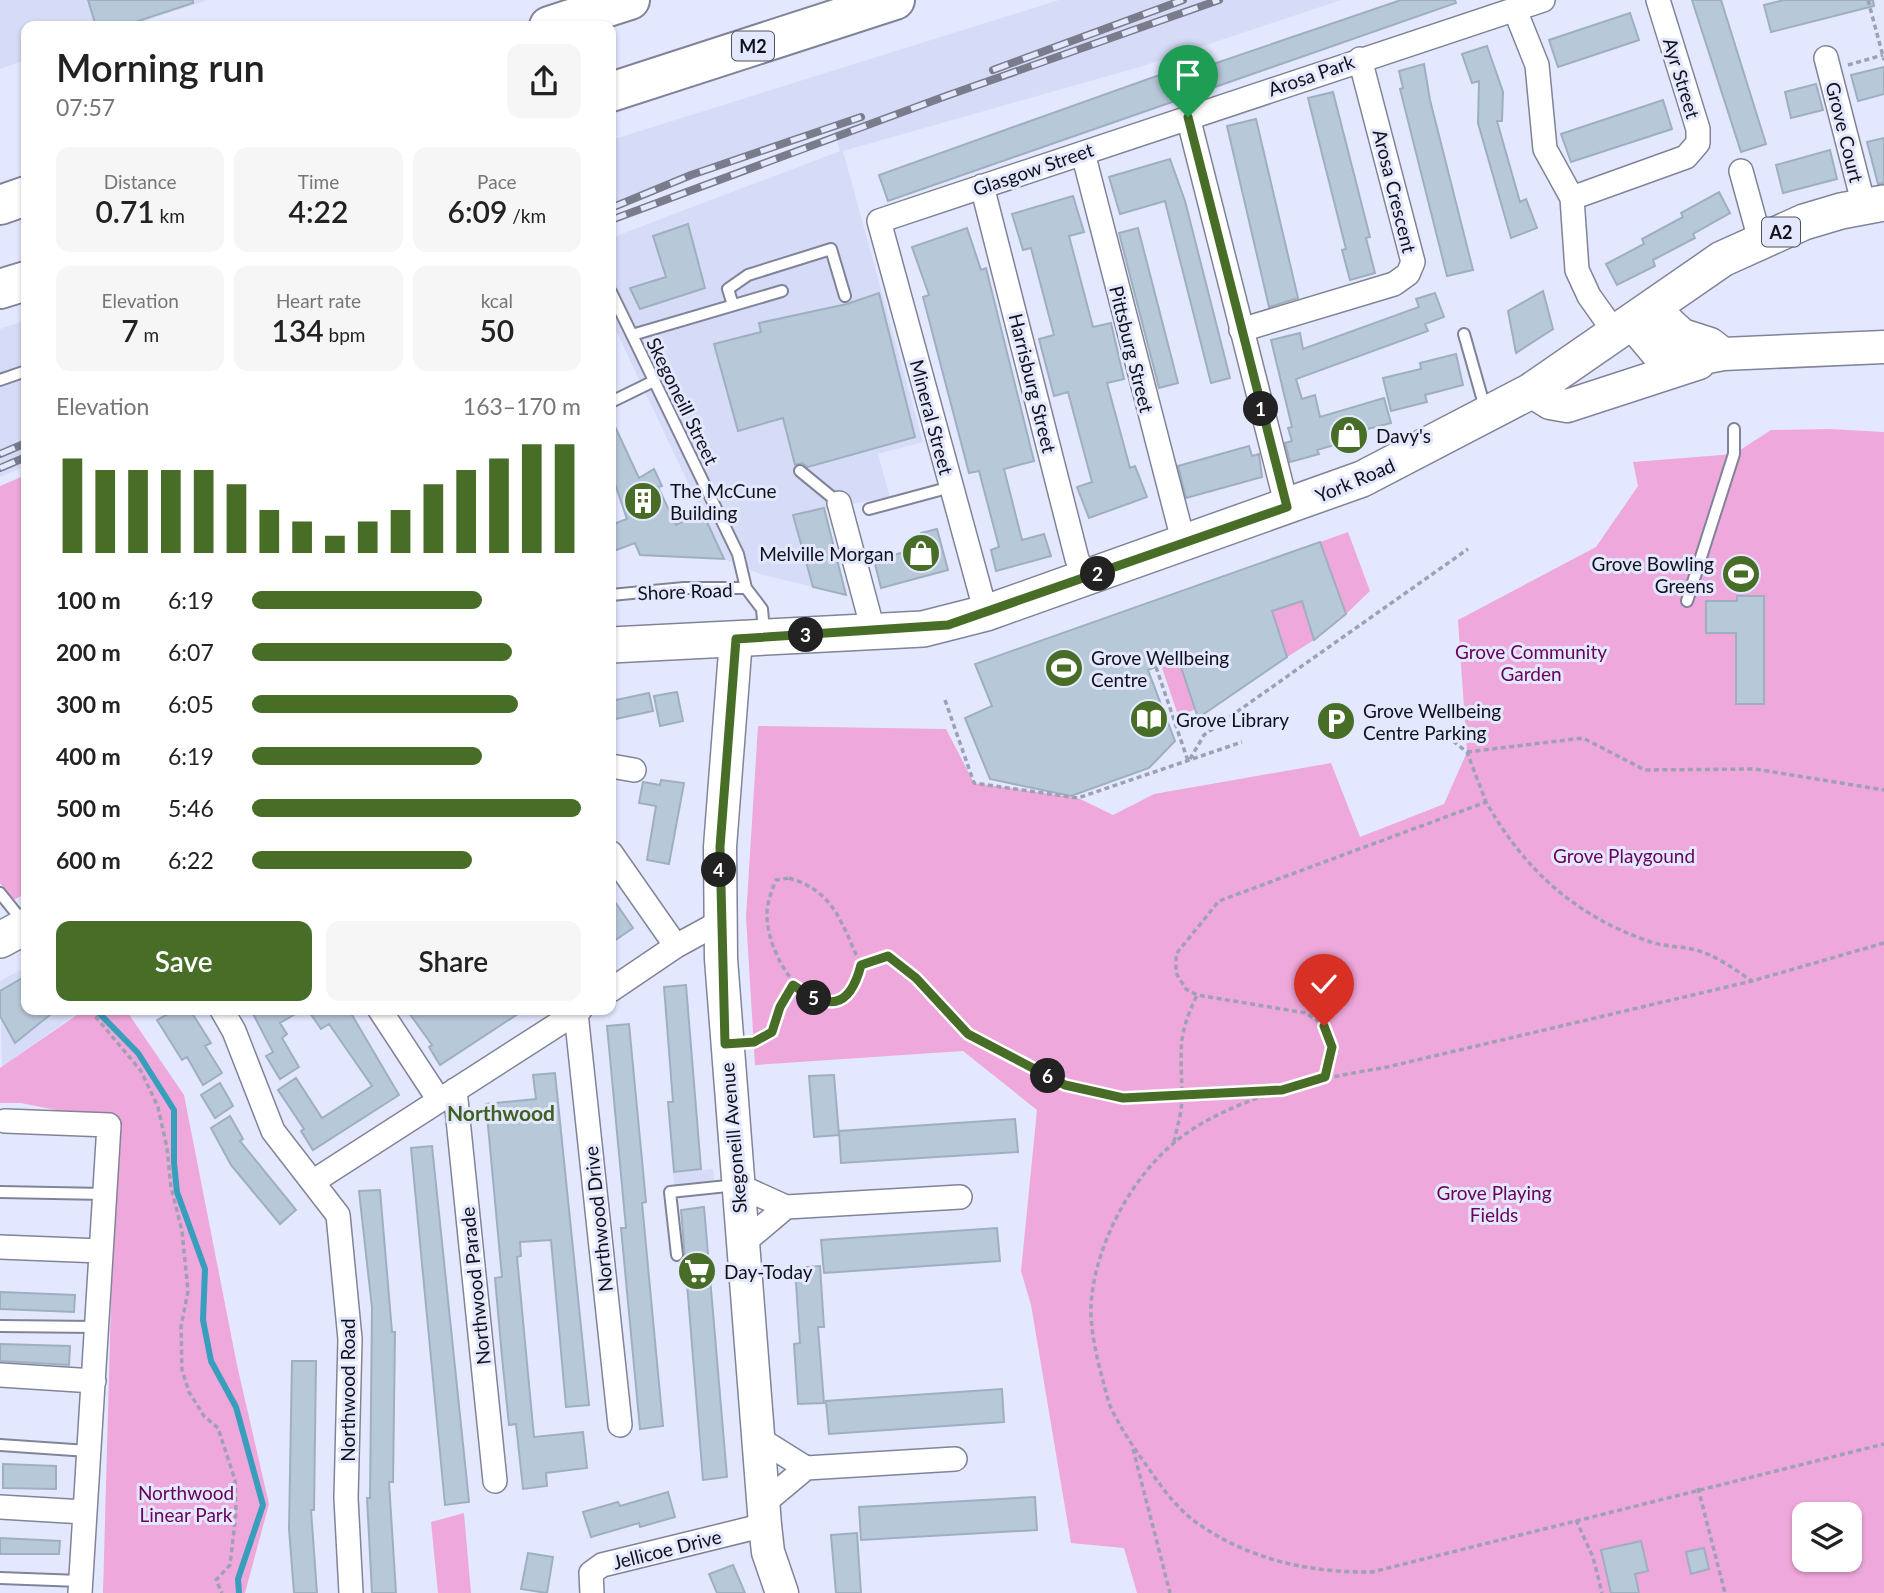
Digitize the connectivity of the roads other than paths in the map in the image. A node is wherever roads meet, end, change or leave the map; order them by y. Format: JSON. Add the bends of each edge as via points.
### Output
{"nodes":[{"id":1,"x":630,"y":0,"type":"edge"},
{"id":2,"x":895,"y":0,"type":"edge"},
{"id":3,"x":1543,"y":0,"type":"edge"},
{"id":4,"x":1658,"y":0,"type":"edge"},
{"id":5,"x":1515,"y":10,"type":"junction"},
{"id":6,"x":565,"y":21,"type":"edge"},
{"id":7,"x":1360,"y":59,"type":"junction"},
{"id":8,"x":1828,"y":64,"type":"road end"},
{"id":9,"x":616,"y":90,"type":"edge"},
{"id":10,"x":1188,"y":117,"type":"junction"},
{"id":11,"x":1083,"y":153,"type":"junction"},
{"id":12,"x":1741,"y":171,"type":"dead end"},
{"id":13,"x":982,"y":186,"type":"junction"},
{"id":14,"x":21,"y":198,"type":"edge"},
{"id":15,"x":1572,"y":198,"type":"junction"},
{"id":16,"x":1874,"y":204,"type":"edge"},
{"id":17,"x":0,"y":205,"type":"edge"},
{"id":18,"x":878,"y":221,"type":"joint"},
{"id":19,"x":1760,"y":240,"type":"junction"},
{"id":20,"x":21,"y":283,"type":"edge"},
{"id":21,"x":0,"y":289,"type":"edge"},
{"id":22,"x":782,"y":291,"type":"dead end"},
{"id":23,"x":845,"y":296,"type":"dead end"},
{"id":24,"x":616,"y":302,"type":"edge"},
{"id":25,"x":733,"y":305,"type":"junction"},
{"id":26,"x":1634,"y":322,"type":"junction"},
{"id":27,"x":1241,"y":330,"type":"junction"},
{"id":28,"x":1464,"y":334,"type":"dead end"},
{"id":29,"x":632,"y":335,"type":"junction"},
{"id":30,"x":1884,"y":347,"type":"edge"},
{"id":31,"x":1715,"y":356,"type":"junction"},
{"id":32,"x":21,"y":373,"type":"edge"},
{"id":33,"x":0,"y":380,"type":"edge"},
{"id":34,"x":654,"y":381,"type":"junction"},
{"id":35,"x":1531,"y":391,"type":"junction"},
{"id":36,"x":616,"y":399,"type":"edge"},
{"id":37,"x":1487,"y":415,"type":"junction"},
{"id":38,"x":1734,"y":429,"type":"dead end"},
{"id":39,"x":800,"y":471,"type":"dead end"},
{"id":40,"x":951,"y":487,"type":"junction"},
{"id":41,"x":839,"y":503,"type":"joint"},
{"id":42,"x":1287,"y":507,"type":"junction"},
{"id":43,"x":869,"y":509,"type":"dead end"},
{"id":44,"x":1184,"y":544,"type":"junction"},
{"id":45,"x":1086,"y":578,"type":"junction"},
{"id":46,"x":746,"y":588,"type":"junction"},
{"id":47,"x":616,"y":595,"type":"edge"},
{"id":48,"x":1687,"y":601,"type":"dead end"},
{"id":49,"x":985,"y":613,"type":"junction"},
{"id":50,"x":873,"y":630,"type":"junction"},
{"id":51,"x":751,"y":638,"type":"junction"},
{"id":52,"x":616,"y":645,"type":"edge"},
{"id":53,"x":616,"y":767,"type":"edge"},
{"id":54,"x":634,"y":770,"type":"dead end"},
{"id":55,"x":616,"y":860,"type":"edge"},
{"id":56,"x":0,"y":893,"type":"edge"},
{"id":57,"x":21,"y":920,"type":"edge"},
{"id":58,"x":720,"y":922,"type":"junction"},
{"id":59,"x":21,"y":929,"type":"edge"},
{"id":60,"x":0,"y":940,"type":"edge"},
{"id":61,"x":676,"y":946,"type":"junction"},
{"id":62,"x":616,"y":983,"type":"edge"},
{"id":63,"x":225,"y":1015,"type":"edge"},
{"id":64,"x":384,"y":1015,"type":"edge"},
{"id":65,"x":564,"y":1015,"type":"edge"},
{"id":66,"x":567,"y":1015,"type":"edge"},
{"id":67,"x":447,"y":1096,"type":"junction"},
{"id":68,"x":5,"y":1121,"type":"dead end"},
{"id":69,"x":314,"y":1181,"type":"junction"},
{"id":70,"x":737,"y":1185,"type":"junction"},
{"id":71,"x":0,"y":1192,"type":"edge"},
{"id":72,"x":104,"y":1194,"type":"junction"},
{"id":73,"x":960,"y":1197,"type":"dead end"},
{"id":74,"x":786,"y":1207,"type":"junction"},
{"id":75,"x":742,"y":1244,"type":"junction"},
{"id":76,"x":0,"y":1247,"type":"edge"},
{"id":77,"x":101,"y":1251,"type":"junction"},
{"id":78,"x":677,"y":1255,"type":"dead end"},
{"id":79,"x":0,"y":1326,"type":"edge"},
{"id":80,"x":97,"y":1327,"type":"junction"},
{"id":81,"x":0,"y":1375,"type":"edge"},
{"id":82,"x":94,"y":1381,"type":"junction"},
{"id":83,"x":620,"y":1425,"type":"dead end"},
{"id":84,"x":758,"y":1438,"type":"junction"},
{"id":85,"x":0,"y":1445,"type":"edge"},
{"id":86,"x":88,"y":1451,"type":"junction"},
{"id":87,"x":956,"y":1459,"type":"dead end"},
{"id":88,"x":806,"y":1468,"type":"junction"},
{"id":89,"x":495,"y":1481,"type":"dead end"},
{"id":90,"x":0,"y":1507,"type":"edge"},
{"id":91,"x":83,"y":1512,"type":"junction"},
{"id":92,"x":764,"y":1514,"type":"junction"},
{"id":93,"x":0,"y":1578,"type":"edge"},
{"id":94,"x":80,"y":1587,"type":"edge"},
{"id":95,"x":351,"y":1593,"type":"edge"},
{"id":96,"x":592,"y":1593,"type":"edge"},
{"id":97,"x":782,"y":1593,"type":"edge"}],
"edges":[{"from":1,"to":6,"type":"highway"},
{"from":2,"to":9,"type":"highway","number":"M2"},
{"from":3,"to":5,"type":"street"},
{"from":4,"to":15,"type":"street","name":"Ayr Street","via":[[1698,129],[1698,143],[1686,157]]},
{"from":5,"to":7,"type":"street","name":"Arosa Park"},
{"from":5,"to":15,"type":"street","via":[[1536,65],[1545,149]]},
{"from":7,"to":10,"type":"street","name":"Arosa Park"},
{"from":7,"to":27,"type":"street","name":"Arosa Crescent","via":[[1413,262],[1408,274],[1394,284]]},
{"from":8,"to":16,"type":"street","name":"Grove Court"},
{"from":10,"to":11,"type":"street","name":"Glasgow Street"},
{"from":10,"to":27,"type":"street"},
{"from":11,"to":13,"type":"street","name":"Glasgow Street"},
{"from":11,"to":44,"type":"street","name":"Pittsburg Street"},
{"from":12,"to":19,"type":"street"},
{"from":13,"to":18,"type":"street","name":"Glasgow Street"},
{"from":13,"to":45,"type":"street","name":"Harrisburg Street","via":[[1077,559]]},
{"from":14,"to":17,"type":"highway"},
{"from":15,"to":26,"type":"street","via":[[1577,270],[1589,296]]},
{"from":16,"to":19,"type":"main road","name":"York Road","number":"A2","via":[[1804,222]]},
{"from":18,"to":40,"type":"street","name":"Mineral Street"},
{"from":19,"to":26,"type":"main road","name":"York Road","number":"A2","via":[[1722,259]]},
{"from":20,"to":21,"type":"highway"},
{"from":22,"to":25,"type":"lane","name":"Skegoneill Street"},
{"from":23,"to":25,"type":"lane","via":[[831,249],[748,275],[728,289]]},
{"from":24,"to":29,"type":"lane"},
{"from":25,"to":29,"type":"lane","name":"Skegoneill Street"},
{"from":26,"to":31,"type":"street","via":[[1710,344]]},
{"from":26,"to":35,"type":"main road","name":"York Road","number":"A2"},
{"from":27,"to":42,"type":"street"},
{"from":28,"to":37,"type":"lane"},
{"from":29,"to":34,"type":"lane","name":"Skegoneill Street"},
{"from":30,"to":31,"type":"street"},
{"from":31,"to":35,"type":"street","via":[[1682,371],[1567,406],[1550,403]]},
{"from":32,"to":33,"type":"lane"},
{"from":34,"to":36,"type":"lane"},
{"from":34,"to":46,"type":"lane","name":"Skegoneill Street","via":[[738,554]]},
{"from":35,"to":37,"type":"main road","name":"York Road","number":"A2"},
{"from":37,"to":42,"type":"main road","name":"York Road","number":"A2","via":[[1362,479]]},
{"from":38,"to":48,"type":"lane","via":[[1734,454]]},
{"from":39,"to":41,"type":"lane"},
{"from":40,"to":43,"type":"lane"},
{"from":40,"to":49,"type":"street","name":"Mineral Street"},
{"from":41,"to":50,"type":"street"},
{"from":42,"to":44,"type":"main road","name":"York Road","number":"A2"},
{"from":44,"to":45,"type":"main road","name":"York Road","number":"A2"},
{"from":45,"to":49,"type":"main road","name":"York Road","number":"A2"},
{"from":46,"to":47,"type":"lane","name":"Shore Road"},
{"from":46,"to":51,"type":"lane","name":"Shore Road","via":[[762,609]]},
{"from":49,"to":50,"type":"main road","name":"York Road","number":"A2","via":[[936,628]]},
{"from":50,"to":51,"type":"main road","name":"York Road","number":"A2"},
{"from":51,"to":52,"type":"main road","number":"A2"},
{"from":51,"to":58,"type":"street","name":"Skegoneill Avenue","via":[[720,847]]},
{"from":53,"to":54,"type":"street"},
{"from":55,"to":61,"type":"street"},
{"from":56,"to":57,"type":"lane"},
{"from":58,"to":61,"type":"street"},
{"from":58,"to":70,"type":"street","name":"Skegoneill Avenue"},
{"from":59,"to":60,"type":"main road"},
{"from":61,"to":62,"type":"street"},
{"from":63,"to":69,"type":"street","name":"Northwood Road","via":[[273,1131]]},
{"from":64,"to":67,"type":"street","name":"Northwood Parade"},
{"from":65,"to":67,"type":"street"},
{"from":66,"to":83,"type":"street","name":"Northwood Drive"},
{"from":67,"to":69,"type":"street"},
{"from":67,"to":89,"type":"street","name":"Northwood Parade"},
{"from":68,"to":72,"type":"street","via":[[109,1125]]},
{"from":69,"to":95,"type":"street","name":"Northwood Road","via":[[338,1215],[350,1339],[345,1498]]},
{"from":70,"to":74,"type":"street"},
{"from":70,"to":75,"type":"street","name":"Skegoneill Avenue"},
{"from":70,"to":78,"type":"lane","via":[[670,1192]]},
{"from":71,"to":72,"type":"lane"},
{"from":72,"to":77,"type":"street"},
{"from":73,"to":74,"type":"street"},
{"from":74,"to":75,"type":"street"},
{"from":75,"to":84,"type":"street","name":"Skegoneill Avenue"},
{"from":76,"to":77,"type":"street"},
{"from":77,"to":80,"type":"street"},
{"from":79,"to":80,"type":"lane"},
{"from":80,"to":82,"type":"street"},
{"from":81,"to":82,"type":"street"},
{"from":82,"to":86,"type":"street"},
{"from":84,"to":88,"type":"street"},
{"from":84,"to":92,"type":"street","name":"Skegoneill Avenue"},
{"from":85,"to":86,"type":"lane"},
{"from":86,"to":91,"type":"street"},
{"from":87,"to":88,"type":"street"},
{"from":88,"to":92,"type":"street"},
{"from":90,"to":91,"type":"street"},
{"from":91,"to":94,"type":"street"},
{"from":92,"to":96,"type":"street","name":"Jellicoe Drive","via":[[602,1565],[591,1573]]},
{"from":92,"to":97,"type":"street","name":"Skegoneill Avenue","via":[[768,1552]]},
{"from":93,"to":94,"type":"lane"}]}
